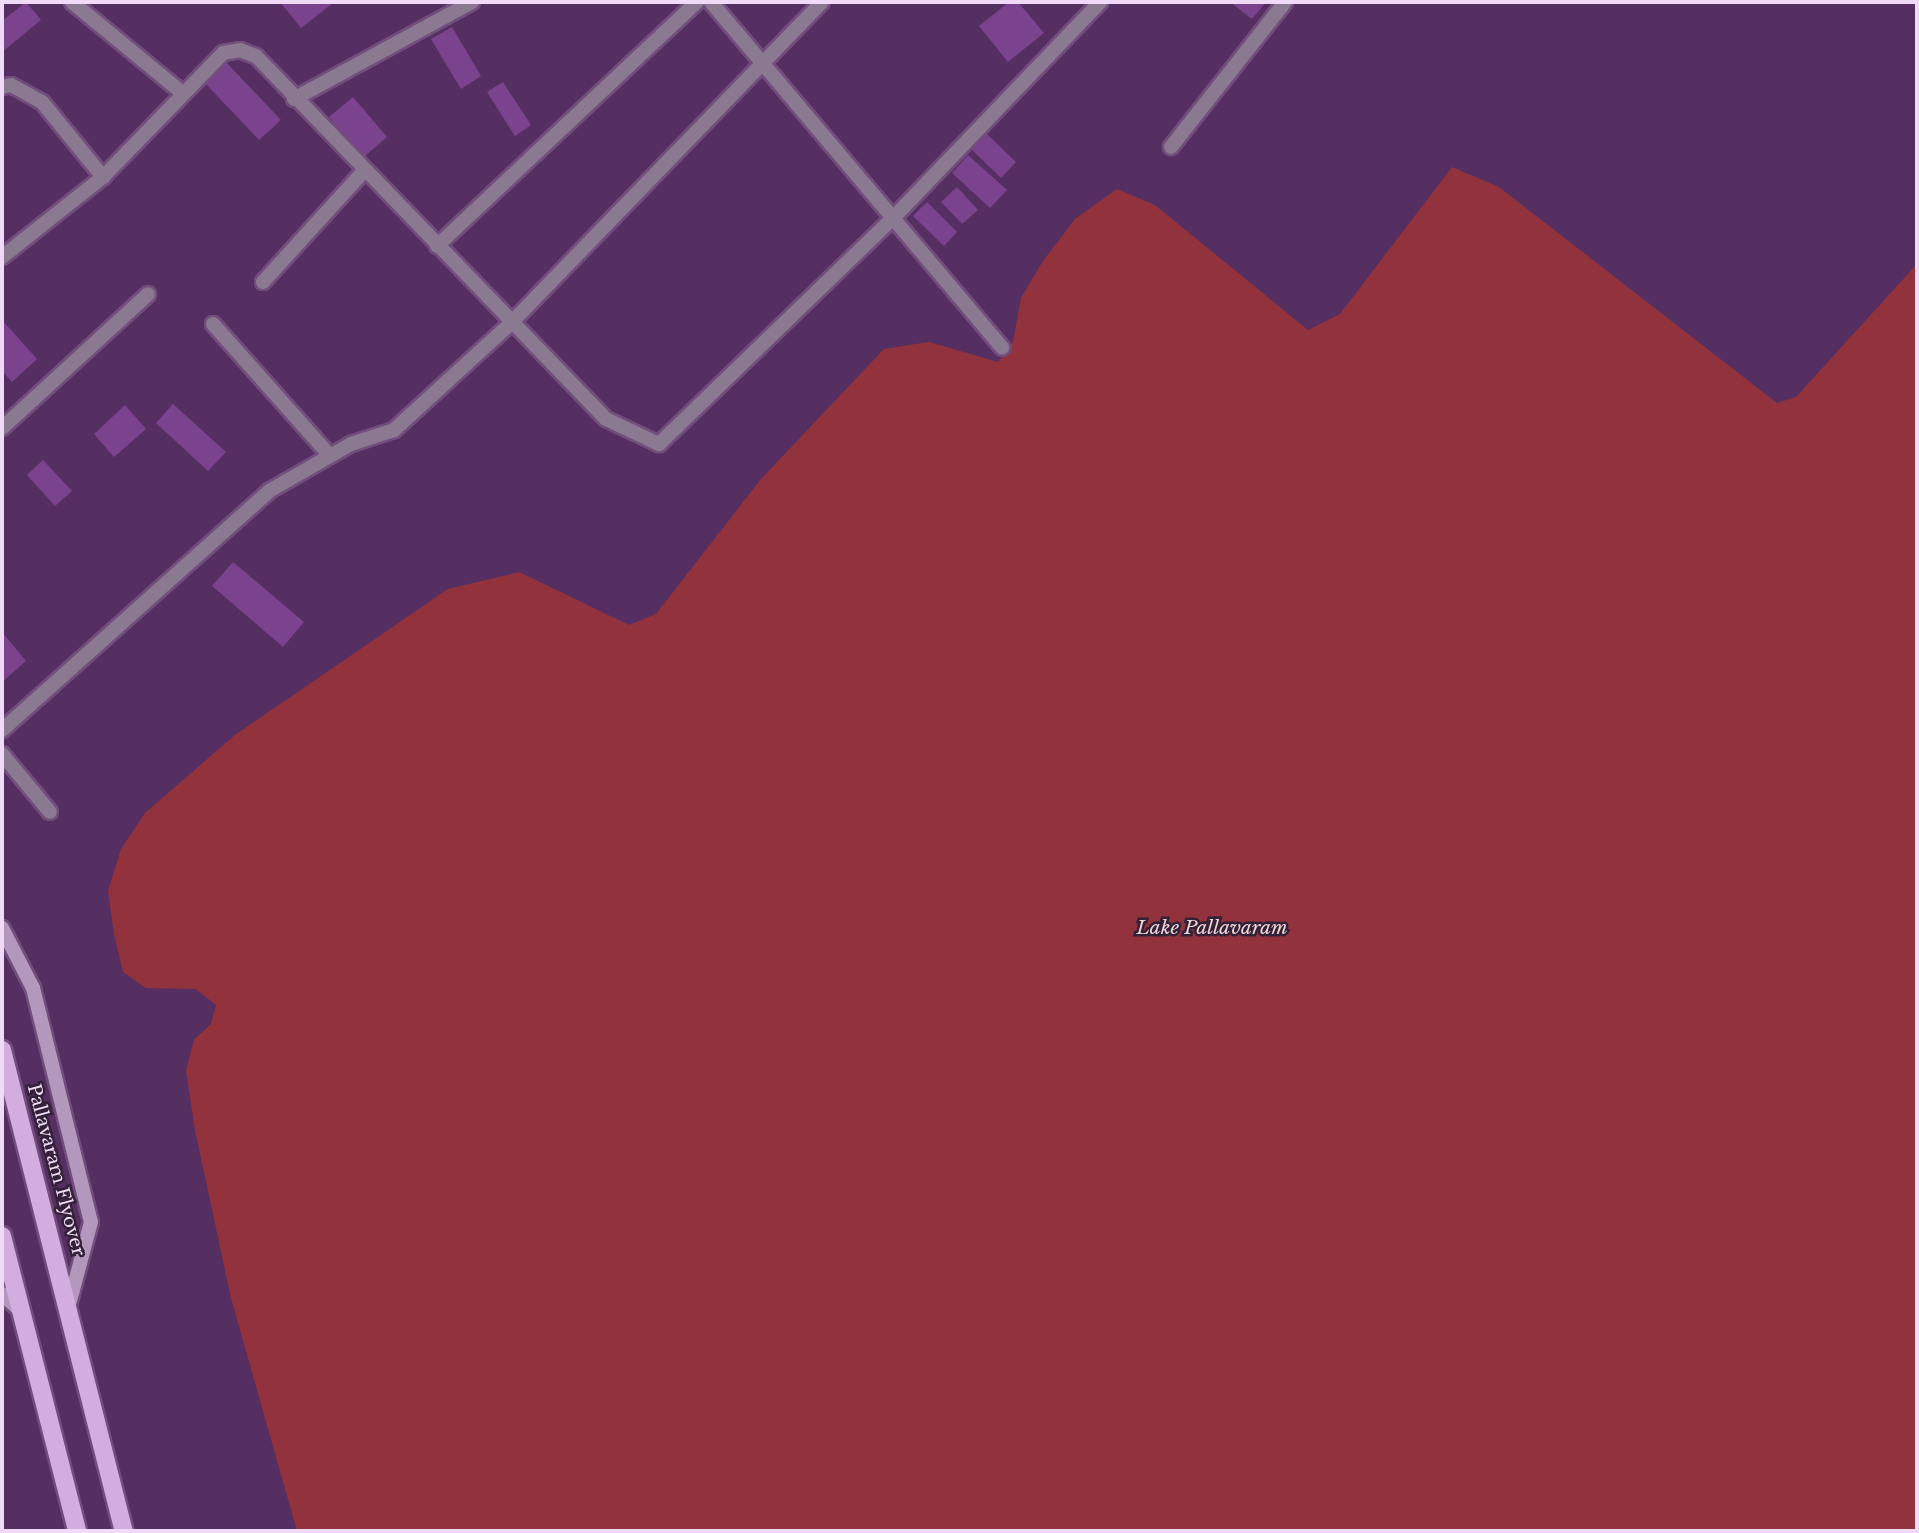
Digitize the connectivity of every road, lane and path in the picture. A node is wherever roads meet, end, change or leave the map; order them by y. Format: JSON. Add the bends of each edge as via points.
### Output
{"nodes":[{"id":1,"x":72,"y":2,"type":"edge"},
{"id":2,"x":472,"y":2,"type":"edge"},
{"id":3,"x":697,"y":2,"type":"edge"},
{"id":4,"x":711,"y":2,"type":"edge"},
{"id":5,"x":822,"y":2,"type":"edge"},
{"id":6,"x":1100,"y":2,"type":"edge"},
{"id":7,"x":1285,"y":2,"type":"edge"},
{"id":8,"x":765,"y":61,"type":"junction"},
{"id":9,"x":2,"y":87,"type":"edge"},
{"id":10,"x":181,"y":92,"type":"junction"},
{"id":11,"x":294,"y":99,"type":"junction"},
{"id":12,"x":1171,"y":147,"type":"dead end"},
{"id":13,"x":364,"y":171,"type":"junction"},
{"id":14,"x":103,"y":177,"type":"junction"},
{"id":15,"x":894,"y":217,"type":"junction"},
{"id":16,"x":437,"y":246,"type":"junction"},
{"id":17,"x":2,"y":257,"type":"edge"},
{"id":18,"x":263,"y":282,"type":"dead end"},
{"id":19,"x":148,"y":294,"type":"dead end"},
{"id":20,"x":213,"y":324,"type":"dead end"},
{"id":21,"x":510,"y":324,"type":"junction"},
{"id":22,"x":1002,"y":348,"type":"dead end"},
{"id":23,"x":2,"y":428,"type":"edge"},
{"id":24,"x":330,"y":456,"type":"junction"},
{"id":25,"x":2,"y":730,"type":"edge"},
{"id":26,"x":2,"y":754,"type":"edge"},
{"id":27,"x":50,"y":812,"type":"dead end"},
{"id":28,"x":2,"y":929,"type":"edge"},
{"id":29,"x":2,"y":1050,"type":"edge"},
{"id":30,"x":2,"y":1236,"type":"edge"},
{"id":31,"x":2,"y":1294,"type":"edge"},
{"id":32,"x":70,"y":1301,"type":"junction"},
{"id":33,"x":23,"y":1313,"type":"junction"},
{"id":34,"x":77,"y":1531,"type":"edge"},
{"id":35,"x":124,"y":1531,"type":"edge"}],
"edges":[{"from":1,"to":10,"type":"street"},
{"from":2,"to":11,"type":"street"},
{"from":3,"to":16,"type":"street"},
{"from":4,"to":8,"type":"street"},
{"from":5,"to":8,"type":"street"},
{"from":6,"to":15,"type":"street"},
{"from":7,"to":12,"type":"street"},
{"from":8,"to":15,"type":"street"},
{"from":8,"to":21,"type":"street"},
{"from":9,"to":14,"type":"street","via":[[12,85],[41,102]]},
{"from":10,"to":11,"type":"street","via":[[223,53],[240,50],[256,56]]},
{"from":10,"to":14,"type":"street"},
{"from":11,"to":13,"type":"street"},
{"from":13,"to":16,"type":"street"},
{"from":13,"to":18,"type":"street"},
{"from":14,"to":17,"type":"street"},
{"from":15,"to":21,"type":"street","via":[[659,444],[606,419]]},
{"from":15,"to":22,"type":"street"},
{"from":16,"to":21,"type":"street"},
{"from":19,"to":23,"type":"street"},
{"from":20,"to":24,"type":"street"},
{"from":21,"to":24,"type":"street","via":[[394,430]]},
{"from":24,"to":25,"type":"street","via":[[269,491]]},
{"from":26,"to":27,"type":"street"},
{"from":28,"to":32,"type":"street","via":[[33,988],[91,1222]]},
{"from":29,"to":32,"type":"main road","name":"Pallavaram Flyover"},
{"from":30,"to":33,"type":"main road"},
{"from":31,"to":33,"type":"street"},
{"from":32,"to":35,"type":"main road","name":"Pallavaram Flyover","via":[[85,1392]]},
{"from":33,"to":34,"type":"main road"}]}
